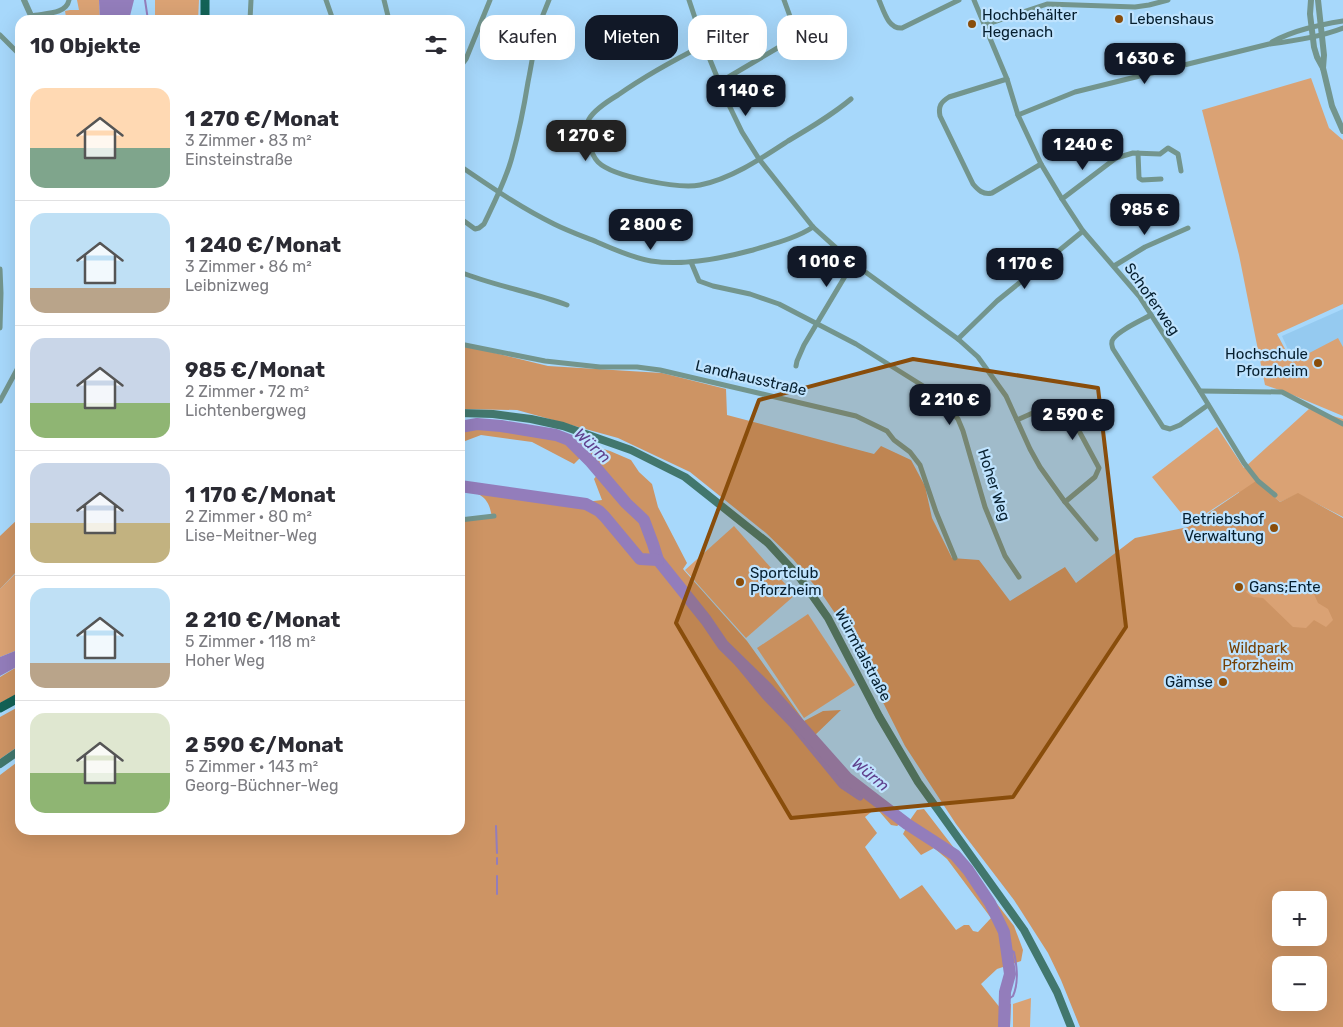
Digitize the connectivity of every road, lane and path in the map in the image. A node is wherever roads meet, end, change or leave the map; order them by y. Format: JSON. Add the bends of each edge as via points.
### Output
{"nodes":[{"id":1,"x":24,"y":0,"type":"edge"},
{"id":2,"x":69,"y":0,"type":"edge"},
{"id":3,"x":204,"y":0,"type":"edge"},
{"id":4,"x":251,"y":0,"type":"edge"},
{"id":5,"x":326,"y":0,"type":"edge"},
{"id":6,"x":384,"y":0,"type":"edge"},
{"id":7,"x":490,"y":0,"type":"edge"},
{"id":8,"x":549,"y":0,"type":"edge"},
{"id":9,"x":689,"y":0,"type":"edge"},
{"id":10,"x":784,"y":0,"type":"edge"},
{"id":11,"x":879,"y":0,"type":"edge"},
{"id":12,"x":959,"y":0,"type":"edge"},
{"id":13,"x":974,"y":0,"type":"edge"},
{"id":14,"x":1168,"y":0,"type":"edge"},
{"id":15,"x":1311,"y":0,"type":"edge"},
{"id":16,"x":1318,"y":0,"type":"edge"},
{"id":17,"x":1047,"y":2,"type":"edge"},
{"id":18,"x":31,"y":15,"type":"edge"},
{"id":19,"x":44,"y":15,"type":"edge"},
{"id":20,"x":205,"y":15,"type":"edge"},
{"id":21,"x":250,"y":15,"type":"edge"},
{"id":22,"x":331,"y":15,"type":"edge"},
{"id":23,"x":388,"y":15,"type":"edge"},
{"id":24,"x":694,"y":15,"type":"edge"},
{"id":25,"x":1343,"y":21,"type":"edge"},
{"id":26,"x":985,"y":25,"type":"junction"},
{"id":27,"x":1320,"y":25,"type":"junction"},
{"id":28,"x":1312,"y":27,"type":"junction"},
{"id":29,"x":1343,"y":28,"type":"edge"},
{"id":30,"x":0,"y":35,"type":"edge"},
{"id":31,"x":1322,"y":35,"type":"junction"},
{"id":32,"x":1312,"y":37,"type":"junction"},
{"id":33,"x":1269,"y":44,"type":"junction"},
{"id":34,"x":15,"y":50,"type":"edge"},
{"id":35,"x":688,"y":54,"type":"edge"},
{"id":36,"x":465,"y":60,"type":"edge"},
{"id":37,"x":710,"y":60,"type":"edge"},
{"id":38,"x":1323,"y":68,"type":"junction"},
{"id":39,"x":1007,"y":80,"type":"junction"},
{"id":40,"x":720,"y":82,"type":"junction"},
{"id":41,"x":851,"y":99,"type":"dead end"},
{"id":42,"x":1018,"y":115,"type":"junction"},
{"id":43,"x":1341,"y":123,"type":"edge"},
{"id":44,"x":1343,"y":132,"type":"edge"},
{"id":45,"x":1138,"y":153,"type":"junction"},
{"id":46,"x":760,"y":159,"type":"junction"},
{"id":47,"x":1041,"y":164,"type":"junction"},
{"id":48,"x":465,"y":169,"type":"edge"},
{"id":49,"x":1181,"y":171,"type":"dead end"},
{"id":50,"x":1161,"y":179,"type":"dead end"},
{"id":51,"x":499,"y":192,"type":"junction"},
{"id":52,"x":1062,"y":199,"type":"junction"},
{"id":53,"x":465,"y":222,"type":"edge"},
{"id":54,"x":813,"y":227,"type":"junction"},
{"id":55,"x":1188,"y":228,"type":"dead end"},
{"id":56,"x":1083,"y":231,"type":"junction"},
{"id":57,"x":691,"y":262,"type":"junction"},
{"id":58,"x":853,"y":263,"type":"junction"},
{"id":59,"x":1114,"y":266,"type":"junction"},
{"id":60,"x":0,"y":269,"type":"edge"},
{"id":61,"x":465,"y":274,"type":"edge"},
{"id":62,"x":567,"y":305,"type":"dead end"},
{"id":63,"x":1151,"y":315,"type":"junction"},
{"id":64,"x":817,"y":324,"type":"junction"},
{"id":65,"x":0,"y":328,"type":"edge"},
{"id":66,"x":958,"y":339,"type":"junction"},
{"id":67,"x":465,"y":345,"type":"edge"},
{"id":68,"x":796,"y":366,"type":"dead end"},
{"id":69,"x":15,"y":373,"type":"edge"},
{"id":70,"x":1200,"y":392,"type":"junction"},
{"id":71,"x":0,"y":401,"type":"edge"},
{"id":72,"x":1208,"y":405,"type":"junction"},
{"id":73,"x":465,"y":413,"type":"edge"},
{"id":74,"x":1017,"y":420,"type":"junction"},
{"id":75,"x":1343,"y":424,"type":"edge"},
{"id":76,"x":1275,"y":495,"type":"dead end"},
{"id":77,"x":1065,"y":502,"type":"junction"},
{"id":78,"x":494,"y":516,"type":"dead end"},
{"id":79,"x":465,"y":519,"type":"edge"},
{"id":80,"x":1096,"y":538,"type":"dead end"},
{"id":81,"x":955,"y":558,"type":"dead end"},
{"id":82,"x":1019,"y":577,"type":"dead end"},
{"id":83,"x":15,"y":700,"type":"edge"},
{"id":84,"x":0,"y":708,"type":"edge"},
{"id":85,"x":15,"y":754,"type":"edge"},
{"id":86,"x":0,"y":764,"type":"edge"},
{"id":87,"x":1071,"y":1027,"type":"edge"}],
"edges":[{"from":1,"to":18,"type":"street"},
{"from":2,"to":19,"type":"street","via":[[64,10]]},
{"from":3,"to":20,"type":"main road"},
{"from":4,"to":21,"type":"street"},
{"from":5,"to":22,"type":"street"},
{"from":6,"to":23,"type":"street"},
{"from":7,"to":36,"type":"street"},
{"from":8,"to":51,"type":"street","via":[[536,34],[512,158]]},
{"from":9,"to":24,"type":"street"},
{"from":10,"to":40,"type":"street","via":[[796,30],[791,40]]},
{"from":11,"to":12,"type":"street","via":[[890,24],[902,28]]},
{"from":13,"to":26,"type":"street","name":"Schoferweg"},
{"from":14,"to":17,"type":"street","via":[[1135,7]]},
{"from":15,"to":28,"type":"street"},
{"from":16,"to":27,"type":"street"},
{"from":17,"to":26,"type":"street"},
{"from":25,"to":27,"type":"street"},
{"from":26,"to":39,"type":"street","name":"Schoferweg"},
{"from":27,"to":28,"type":"street"},
{"from":27,"to":31,"type":"street"},
{"from":28,"to":32,"type":"street"},
{"from":28,"to":33,"type":"street"},
{"from":29,"to":31,"type":"street"},
{"from":30,"to":34,"type":"street"},
{"from":31,"to":32,"type":"street"},
{"from":31,"to":38,"type":"street"},
{"from":32,"to":33,"type":"street"},
{"from":32,"to":38,"type":"street"},
{"from":33,"to":42,"type":"street","via":[[1075,92]]},
{"from":35,"to":46,"type":"street","via":[[614,97],[589,119],[586,134],[597,161],[622,173],[689,186],[714,181]]},
{"from":37,"to":40,"type":"street"},
{"from":38,"to":43,"type":"street","via":[[1332,106]]},
{"from":39,"to":42,"type":"street","name":"Schoferweg"},
{"from":39,"to":47,"type":"street","via":[[949,97],[939,107],[940,116],[973,184],[983,194],[992,193]]},
{"from":40,"to":46,"type":"street","via":[[742,132]]},
{"from":41,"to":46,"type":"street"},
{"from":42,"to":47,"type":"street","name":"Schoferweg"},
{"from":43,"to":44,"type":"street"},
{"from":45,"to":49,"type":"street","via":[[1160,154],[1168,148],[1178,154]]},
{"from":45,"to":50,"type":"street","via":[[1139,178]]},
{"from":45,"to":52,"type":"street","via":[[1116,158]]},
{"from":46,"to":54,"type":"street"},
{"from":47,"to":52,"type":"street","name":"Schoferweg"},
{"from":48,"to":51,"type":"street"},
{"from":51,"to":53,"type":"street","via":[[484,224],[475,229]]},
{"from":51,"to":57,"type":"street","via":[[555,225],[612,249],[649,260]]},
{"from":52,"to":56,"type":"street","name":"Schoferweg"},
{"from":54,"to":57,"type":"street","via":[[774,244]]},
{"from":54,"to":58,"type":"street"},
{"from":55,"to":59,"type":"street","via":[[1145,247]]},
{"from":56,"to":59,"type":"street","name":"Schoferweg"},
{"from":56,"to":66,"type":"street","via":[[997,301]]},
{"from":57,"to":64,"type":"street","name":"Hoher Weg","via":[[699,281],[779,304]]},
{"from":58,"to":64,"type":"street"},
{"from":58,"to":66,"type":"street"},
{"from":59,"to":63,"type":"street","name":"Schoferweg"},
{"from":60,"to":65,"type":"street"},
{"from":61,"to":62,"type":"street"},
{"from":63,"to":70,"type":"street","name":"Schoferweg"},
{"from":63,"to":72,"type":"street","via":[[1117,335],[1112,340],[1113,349],[1163,426],[1180,425]]},
{"from":64,"to":68,"type":"street"},
{"from":64,"to":82,"type":"street","name":"Hoher Weg","via":[[856,344],[936,394],[958,419],[985,507],[1005,556]]},
{"from":66,"to":74,"type":"street","via":[[993,377]]},
{"from":67,"to":81,"type":"street","name":"Landhausstraße","via":[[544,361],[660,370],[856,416],[887,431],[920,464]]},
{"from":69,"to":71,"type":"street"},
{"from":70,"to":72,"type":"street","name":"Schoferweg"},
{"from":70,"to":75,"type":"street","via":[[1282,392]]},
{"from":72,"to":76,"type":"street","name":"Schoferweg","via":[[1244,463]]},
{"from":73,"to":87,"type":"main road","name":"Würmtalstraße","via":[[493,414],[563,426],[631,450],[685,477],[768,543],[800,578],[828,618],[918,782],[1024,930],[1057,992]]},
{"from":74,"to":77,"type":"street","via":[[1040,468]]},
{"from":74,"to":77,"type":"street","via":[[1058,402],[1065,405],[1099,468],[1095,476]]},
{"from":77,"to":80,"type":"street"},
{"from":78,"to":79,"type":"street"},
{"from":83,"to":84,"type":"main road"},
{"from":85,"to":86,"type":"main road"}]}
